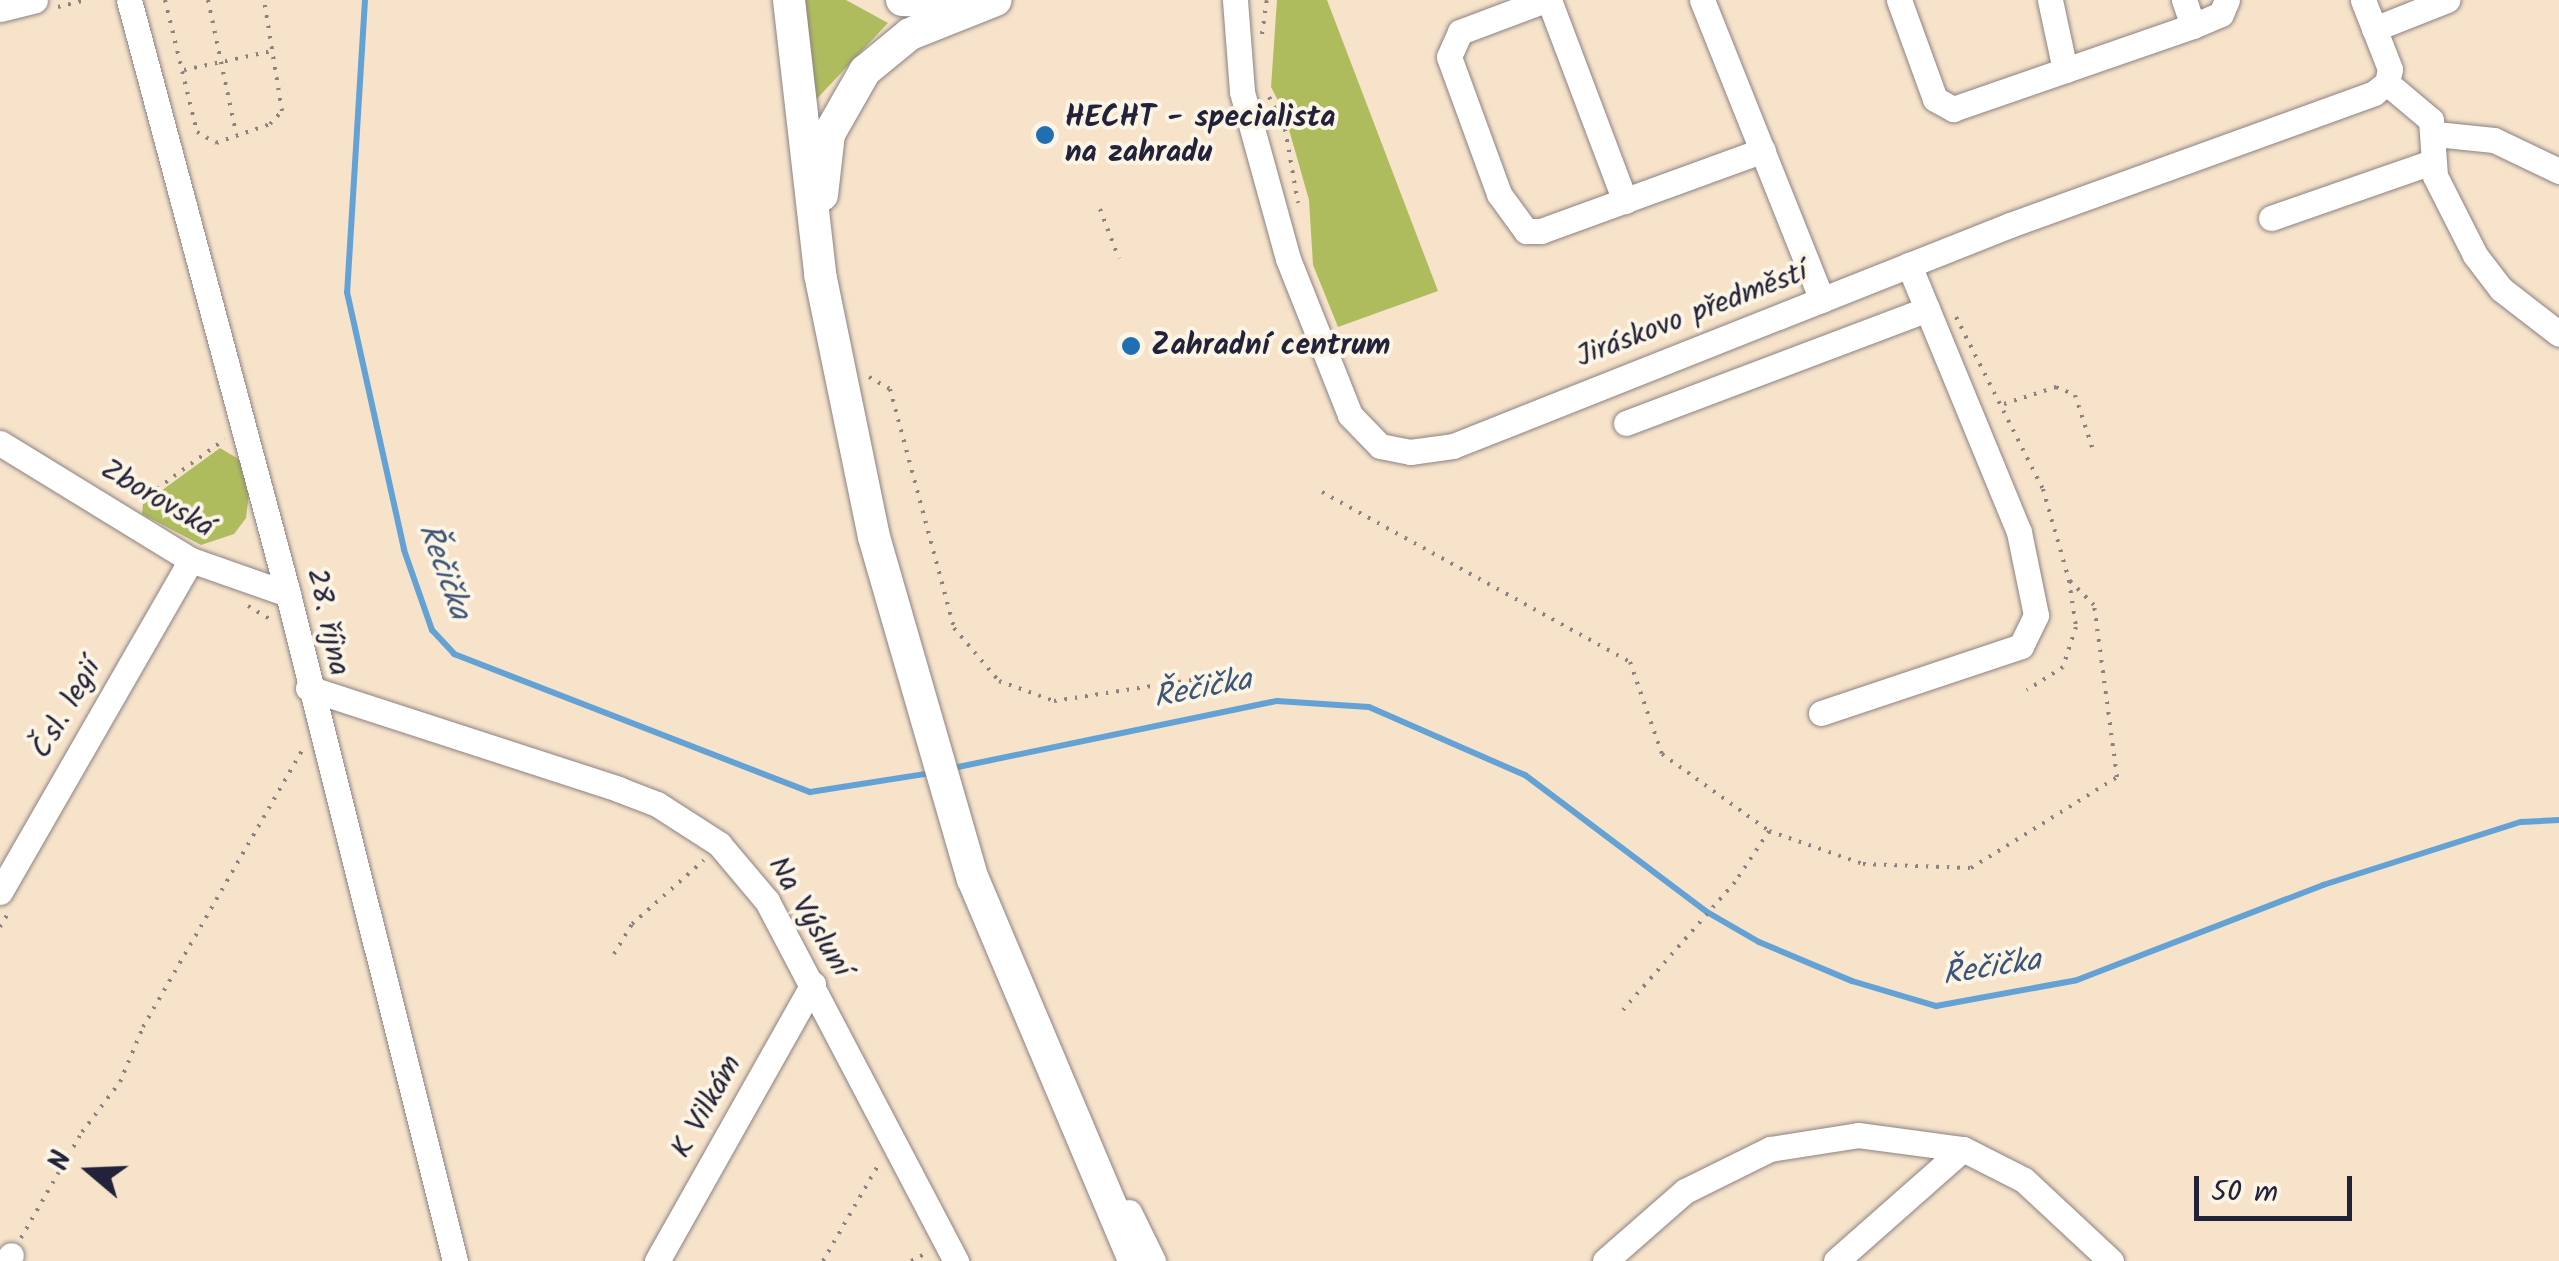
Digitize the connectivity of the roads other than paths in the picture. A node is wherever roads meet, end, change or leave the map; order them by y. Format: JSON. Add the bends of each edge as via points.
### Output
{"nodes":[{"id":1,"x":35,"y":0,"type":"edge"},
{"id":2,"x":130,"y":0,"type":"edge"},
{"id":3,"x":789,"y":0,"type":"edge"},
{"id":4,"x":902,"y":0,"type":"edge"},
{"id":5,"x":1235,"y":0,"type":"edge"},
{"id":6,"x":1547,"y":0,"type":"edge"},
{"id":7,"x":1702,"y":0,"type":"edge"},
{"id":8,"x":1899,"y":0,"type":"edge"},
{"id":9,"x":2050,"y":0,"type":"edge"},
{"id":10,"x":2184,"y":0,"type":"edge"},
{"id":11,"x":2226,"y":0,"type":"edge"},
{"id":12,"x":2363,"y":0,"type":"edge"},
{"id":13,"x":2447,"y":0,"type":"edge"},
{"id":14,"x":990,"y":1,"type":"edge"},
{"id":15,"x":0,"y":10,"type":"edge"},
{"id":16,"x":2193,"y":26,"type":"junction"},
{"id":17,"x":2374,"y":29,"type":"junction"},
{"id":18,"x":2066,"y":70,"type":"junction"},
{"id":19,"x":2388,"y":83,"type":"junction"},
{"id":20,"x":2436,"y":134,"type":"junction"},
{"id":21,"x":1763,"y":150,"type":"junction"},
{"id":22,"x":2432,"y":162,"type":"junction"},
{"id":23,"x":2559,"y":171,"type":"edge"},
{"id":24,"x":1624,"y":201,"type":"junction"},
{"id":25,"x":2271,"y":218,"type":"dead end"},
{"id":26,"x":1909,"y":265,"type":"junction"},
{"id":27,"x":820,"y":274,"type":"junction"},
{"id":28,"x":1822,"y":300,"type":"junction"},
{"id":29,"x":1927,"y":309,"type":"junction"},
{"id":30,"x":2559,"y":334,"type":"edge"},
{"id":31,"x":1626,"y":422,"type":"dead end"},
{"id":32,"x":0,"y":444,"type":"edge"},
{"id":33,"x":191,"y":560,"type":"junction"},
{"id":34,"x":288,"y":594,"type":"junction"},
{"id":35,"x":308,"y":688,"type":"junction"},
{"id":36,"x":1821,"y":713,"type":"dead end"},
{"id":37,"x":8,"y":859,"type":"edge"},
{"id":38,"x":973,"y":879,"type":"junction"},
{"id":39,"x":0,"y":892,"type":"edge"},
{"id":40,"x":813,"y":984,"type":"junction"},
{"id":41,"x":1962,"y":1148,"type":"junction"},
{"id":42,"x":454,"y":1261,"type":"edge"},
{"id":43,"x":657,"y":1261,"type":"edge"},
{"id":44,"x":956,"y":1261,"type":"edge"},
{"id":45,"x":1134,"y":1261,"type":"edge"},
{"id":46,"x":1154,"y":1261,"type":"edge"},
{"id":47,"x":1605,"y":1261,"type":"edge"},
{"id":48,"x":1836,"y":1261,"type":"edge"},
{"id":49,"x":2111,"y":1261,"type":"edge"}],
"edges":[{"from":1,"to":15,"type":"street"},
{"from":2,"to":34,"type":"street","name":"28. října"},
{"from":3,"to":27,"type":"main road"},
{"from":4,"to":14,"type":"main road"},
{"from":5,"to":28,"type":"street","name":"Jiráskovo předměstí","via":[[1242,92],[1288,259],[1350,415],[1380,446],[1410,452],[1453,446]]},
{"from":6,"to":24,"type":"street"},
{"from":6,"to":24,"type":"street","via":[[1460,32],[1450,46],[1498,194],[1526,231]]},
{"from":7,"to":21,"type":"street"},
{"from":8,"to":18,"type":"street","via":[[1935,99],[1945,108]]},
{"from":9,"to":18,"type":"street"},
{"from":10,"to":16,"type":"street"},
{"from":11,"to":16,"type":"street","via":[[2221,14]]},
{"from":12,"to":17,"type":"street"},
{"from":13,"to":17,"type":"street"},
{"from":14,"to":27,"type":"main road","via":[[910,34],[850,89],[824,162]]},
{"from":16,"to":18,"type":"street"},
{"from":17,"to":19,"type":"street","via":[[2390,68]]},
{"from":19,"to":20,"type":"street","via":[[2431,120]]},
{"from":19,"to":26,"type":"street","name":"Jiráskovo předměstí"},
{"from":20,"to":22,"type":"street"},
{"from":20,"to":23,"type":"street","via":[[2494,140]]},
{"from":21,"to":24,"type":"street"},
{"from":21,"to":28,"type":"street"},
{"from":22,"to":25,"type":"street"},
{"from":22,"to":30,"type":"street","via":[[2475,256],[2501,290]]},
{"from":26,"to":28,"type":"street","name":"Jiráskovo předměstí"},
{"from":26,"to":29,"type":"street"},
{"from":27,"to":38,"type":"main road","via":[[874,537]]},
{"from":29,"to":31,"type":"street"},
{"from":29,"to":36,"type":"street","via":[[2019,532],[2036,614],[2020,646]]},
{"from":32,"to":33,"type":"street","name":"Zborovská"},
{"from":33,"to":34,"type":"street","name":"Zborovská"},
{"from":33,"to":37,"type":"street","name":"Čsl. legií"},
{"from":34,"to":35,"type":"street","name":"28. října"},
{"from":35,"to":40,"type":"street","name":"Na Výsluní","via":[[658,804],[768,901]]},
{"from":35,"to":42,"type":"street","name":"28. října"},
{"from":37,"to":39,"type":"street","name":"Čsl. legií"},
{"from":38,"to":45,"type":"main road"},
{"from":38,"to":46,"type":"street"},
{"from":40,"to":43,"type":"street","name":"K Vilkám"},
{"from":40,"to":44,"type":"street","name":"Na Výsluní"},
{"from":41,"to":47,"type":"street","via":[[1858,1135],[1770,1149],[1684,1192]]},
{"from":41,"to":48,"type":"street"},
{"from":41,"to":49,"type":"street","via":[[2024,1180]]}]}
